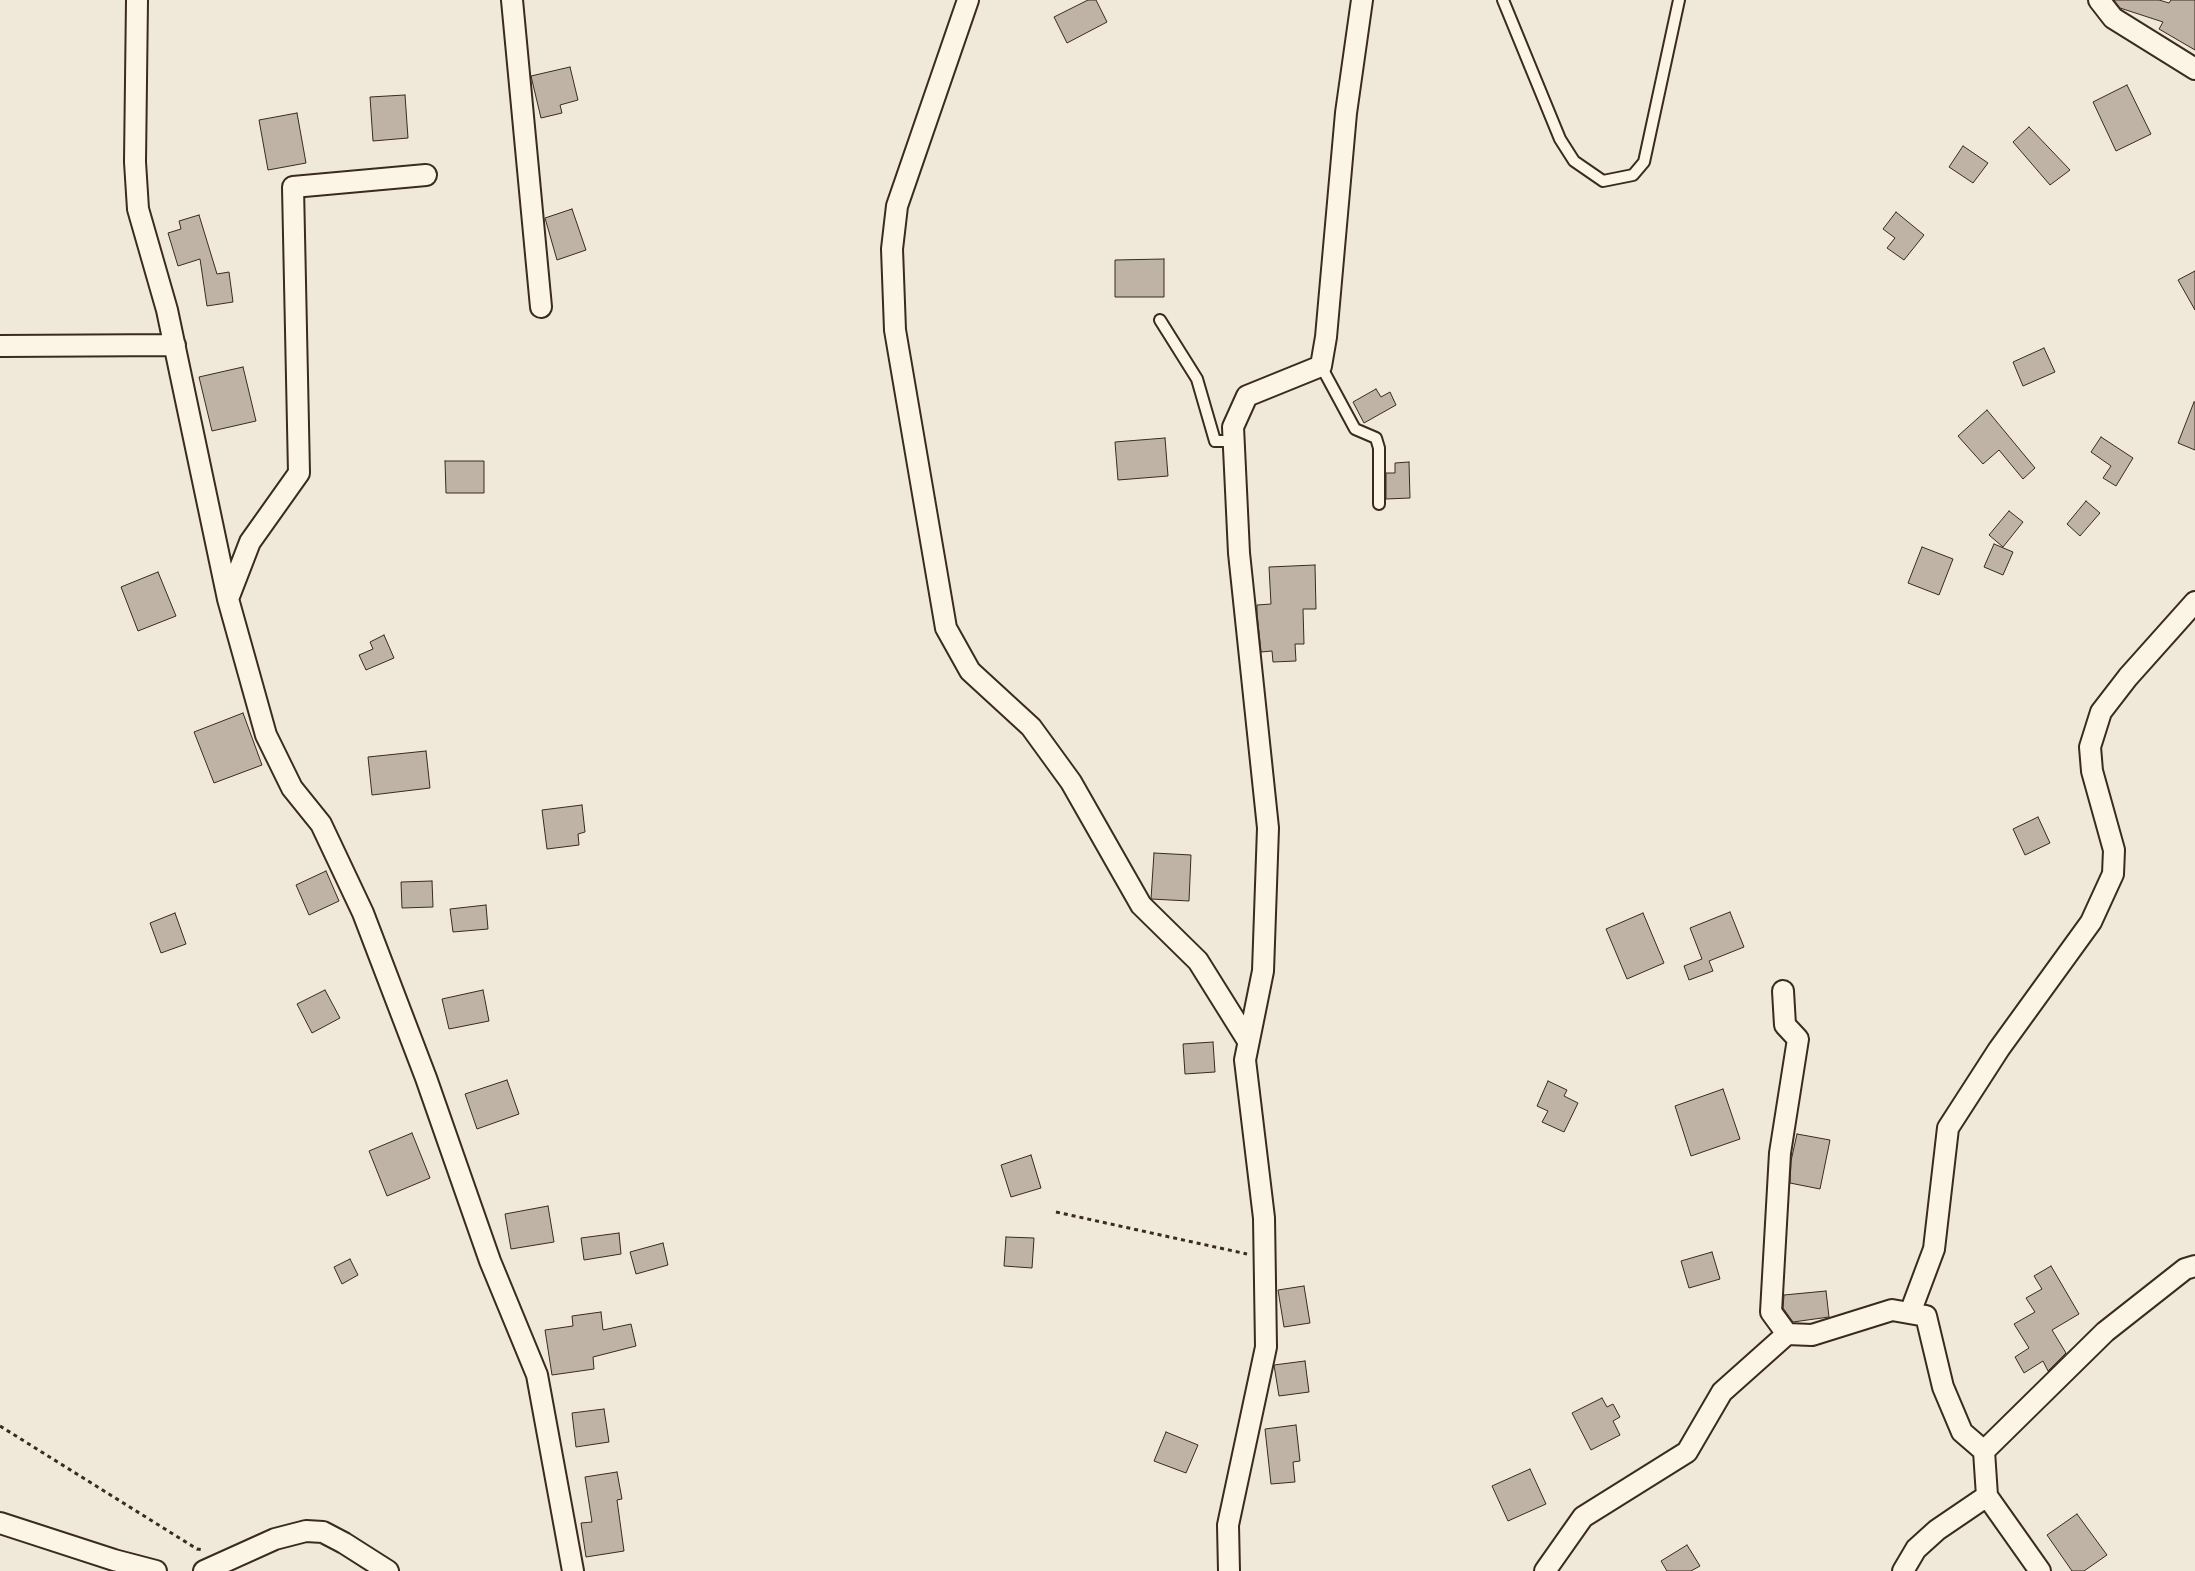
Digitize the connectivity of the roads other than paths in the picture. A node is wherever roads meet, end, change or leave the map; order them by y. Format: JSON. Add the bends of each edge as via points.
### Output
{"nodes":[{"id":1,"x":137,"y":0,"type":"edge"},
{"id":2,"x":512,"y":0,"type":"edge"},
{"id":3,"x":968,"y":0,"type":"edge"},
{"id":4,"x":1362,"y":0,"type":"edge"},
{"id":5,"x":1502,"y":0,"type":"edge"},
{"id":6,"x":1679,"y":0,"type":"edge"},
{"id":7,"x":2099,"y":0,"type":"edge"},
{"id":8,"x":2195,"y":69,"type":"edge"},
{"id":9,"x":426,"y":175,"type":"dead end"},
{"id":10,"x":541,"y":307,"type":"dead end"},
{"id":11,"x":1160,"y":320,"type":"dead end"},
{"id":12,"x":174,"y":345,"type":"junction"},
{"id":13,"x":0,"y":346,"type":"edge"},
{"id":14,"x":1321,"y":366,"type":"junction"},
{"id":15,"x":1234,"y":441,"type":"junction"},
{"id":16,"x":1379,"y":504,"type":"dead end"},
{"id":17,"x":228,"y":599,"type":"junction"},
{"id":18,"x":2195,"y":602,"type":"edge"},
{"id":19,"x":1783,"y":991,"type":"dead end"},
{"id":20,"x":1248,"y":1041,"type":"junction"},
{"id":21,"x":2195,"y":1266,"type":"edge"},
{"id":22,"x":1910,"y":1313,"type":"junction"},
{"id":23,"x":1786,"y":1334,"type":"junction"},
{"id":24,"x":1984,"y":1451,"type":"junction"},
{"id":25,"x":1987,"y":1496,"type":"junction"},
{"id":26,"x":0,"y":1523,"type":"edge"},
{"id":27,"x":156,"y":1571,"type":"edge"},
{"id":28,"x":204,"y":1571,"type":"edge"},
{"id":29,"x":388,"y":1571,"type":"edge"},
{"id":30,"x":573,"y":1571,"type":"edge"},
{"id":31,"x":1230,"y":1571,"type":"edge"},
{"id":32,"x":1546,"y":1571,"type":"edge"},
{"id":33,"x":1903,"y":1571,"type":"edge"},
{"id":34,"x":2040,"y":1571,"type":"edge"}],
"edges":[{"from":1,"to":12,"type":"street","via":[[135,162],[138,209]]},
{"from":2,"to":10,"type":"street"},
{"from":3,"to":20,"type":"street","via":[[897,206],[892,249],[895,330],[946,628],[970,670],[1031,727],[1070,782],[1141,905],[1198,961]]},
{"from":4,"to":14,"type":"street","via":[[1346,113]]},
{"from":5,"to":6,"type":"lane","via":[[1560,139],[1574,161],[1603,181],[1633,175],[1644,162]]},
{"from":7,"to":8,"type":"street","via":[[2112,18]]},
{"from":9,"to":17,"type":"street","via":[[292,187],[299,473],[250,542]]},
{"from":11,"to":15,"type":"lane","via":[[1197,379],[1215,441]]},
{"from":12,"to":13,"type":"street"},
{"from":12,"to":17,"type":"street"},
{"from":14,"to":15,"type":"street","via":[[1247,396],[1233,427]]},
{"from":14,"to":16,"type":"lane","via":[[1355,429],[1376,438],[1379,448]]},
{"from":15,"to":20,"type":"street","via":[[1239,553],[1268,828],[1263,971]]},
{"from":17,"to":30,"type":"street","via":[[266,735],[292,788],[321,824],[362,913],[426,1078],[490,1261],[537,1375]]},
{"from":18,"to":22,"type":"street","via":[[2101,712],[2090,748],[2092,771],[2114,850],[2113,874],[2091,922],[1999,1049],[1948,1128],[1934,1249]]},
{"from":19,"to":23,"type":"street","via":[[1785,1025],[1798,1039],[1780,1153],[1771,1312]]},
{"from":20,"to":31,"type":"street","via":[[1245,1060],[1264,1218],[1266,1347],[1228,1525]]},
{"from":21,"to":24,"type":"street","via":[[2185,1269],[2106,1332]]},
{"from":22,"to":23,"type":"street","via":[[1892,1310],[1812,1335]]},
{"from":22,"to":24,"type":"street","via":[[1926,1316],[1944,1387],[1962,1432]]},
{"from":23,"to":32,"type":"street","via":[[1722,1392],[1687,1452],[1583,1517]]},
{"from":24,"to":25,"type":"street"},
{"from":25,"to":33,"type":"street","via":[[1937,1530],[1916,1549]]},
{"from":25,"to":34,"type":"street"},
{"from":26,"to":27,"type":"street"},
{"from":28,"to":29,"type":"street","via":[[275,1539],[306,1530],[322,1532],[337,1539]]}]}
